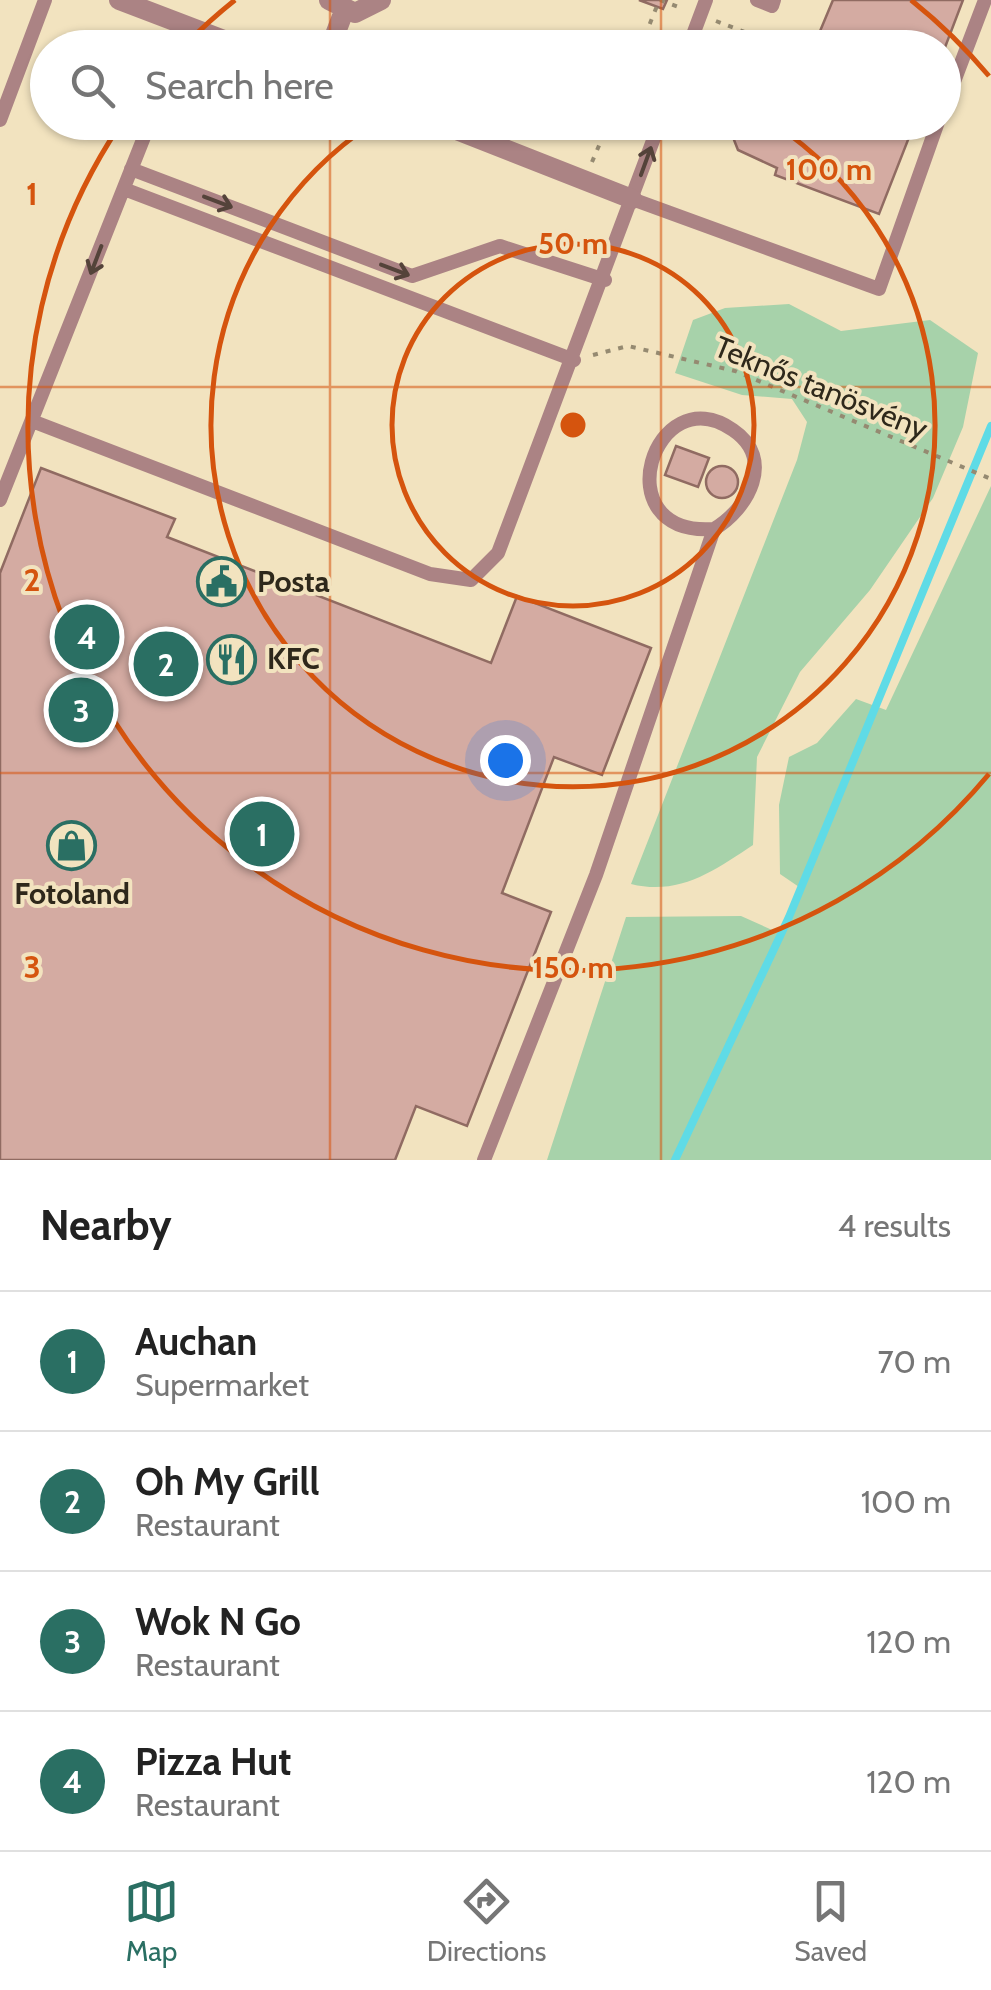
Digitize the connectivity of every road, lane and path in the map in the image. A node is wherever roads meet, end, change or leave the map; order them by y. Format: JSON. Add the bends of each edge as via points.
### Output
{"nodes":[{"id":1,"x":46,"y":0,"type":"edge"},
{"id":2,"x":119,"y":0,"type":"edge"},
{"id":3,"x":380,"y":0,"type":"edge"},
{"id":4,"x":660,"y":0,"type":"edge"},
{"id":5,"x":757,"y":0,"type":"edge"},
{"id":6,"x":774,"y":0,"type":"edge"},
{"id":7,"x":985,"y":0,"type":"edge"},
{"id":8,"x":337,"y":6,"type":"edge"},
{"id":9,"x":703,"y":8,"type":"edge"},
{"id":10,"x":188,"y":25,"type":"junction"},
{"id":11,"x":34,"y":30,"type":"edge"},
{"id":12,"x":186,"y":30,"type":"edge"},
{"id":13,"x":200,"y":30,"type":"edge"},
{"id":14,"x":648,"y":30,"type":"edge"},
{"id":15,"x":749,"y":30,"type":"edge"},
{"id":16,"x":30,"y":42,"type":"edge"},
{"id":17,"x":961,"y":63,"type":"edge"},
{"id":18,"x":0,"y":120,"type":"edge"},
{"id":19,"x":143,"y":140,"type":"edge"},
{"id":20,"x":482,"y":140,"type":"edge"},
{"id":21,"x":653,"y":140,"type":"edge"},
{"id":22,"x":932,"y":140,"type":"edge"},
{"id":23,"x":132,"y":169,"type":"junction"},
{"id":24,"x":124,"y":188,"type":"junction"},
{"id":25,"x":632,"y":199,"type":"junction"},
{"id":26,"x":604,"y":280,"type":"junction"},
{"id":27,"x":574,"y":360,"type":"junction"},
{"id":28,"x":32,"y":421,"type":"junction"},
{"id":29,"x":991,"y":479,"type":"edge"},
{"id":30,"x":0,"y":500,"type":"edge"},
{"id":31,"x":714,"y":529,"type":"junction"},
{"id":32,"x":484,"y":1160,"type":"edge"}],
"edges":[{"from":1,"to":11,"type":"lane"},
{"from":2,"to":10,"type":"street"},
{"from":3,"to":8,"type":"street","via":[[366,11]]},
{"from":4,"to":9,"type":"path"},
{"from":4,"to":14,"type":"path"},
{"from":5,"to":6,"type":"lane","via":[[772,6]]},
{"from":7,"to":17,"type":"lane"},
{"from":9,"to":15,"type":"path"},
{"from":10,"to":12,"type":"lane"},
{"from":10,"to":13,"type":"street"},
{"from":16,"to":18,"type":"lane"},
{"from":19,"to":23,"type":"lane"},
{"from":20,"to":25,"type":"street"},
{"from":25,"to":21,"type":"lane","one_way":true},
{"from":22,"to":25,"type":"lane","via":[[879,289]]},
{"from":23,"to":24,"type":"lane"},
{"from":23,"to":26,"type":"lane","one_way":true,"via":[[412,276],[500,246]]},
{"from":24,"to":27,"type":"lane"},
{"from":24,"to":28,"type":"lane","one_way":true},
{"from":25,"to":26,"type":"lane"},
{"from":26,"to":27,"type":"lane"},
{"from":27,"to":28,"type":"lane","via":[[498,554],[471,580],[430,574]]},
{"from":27,"to":29,"type":"path","name":"Teknős tanösvény","via":[[628,346],[735,372]]},
{"from":28,"to":30,"type":"lane"},
{"from":31,"to":31,"type":"lane","via":[[673,522],[653,502],[648,478],[662,438],[695,420],[733,430],[755,462],[746,502]]},
{"from":31,"to":32,"type":"lane","via":[[596,875]]}]}
